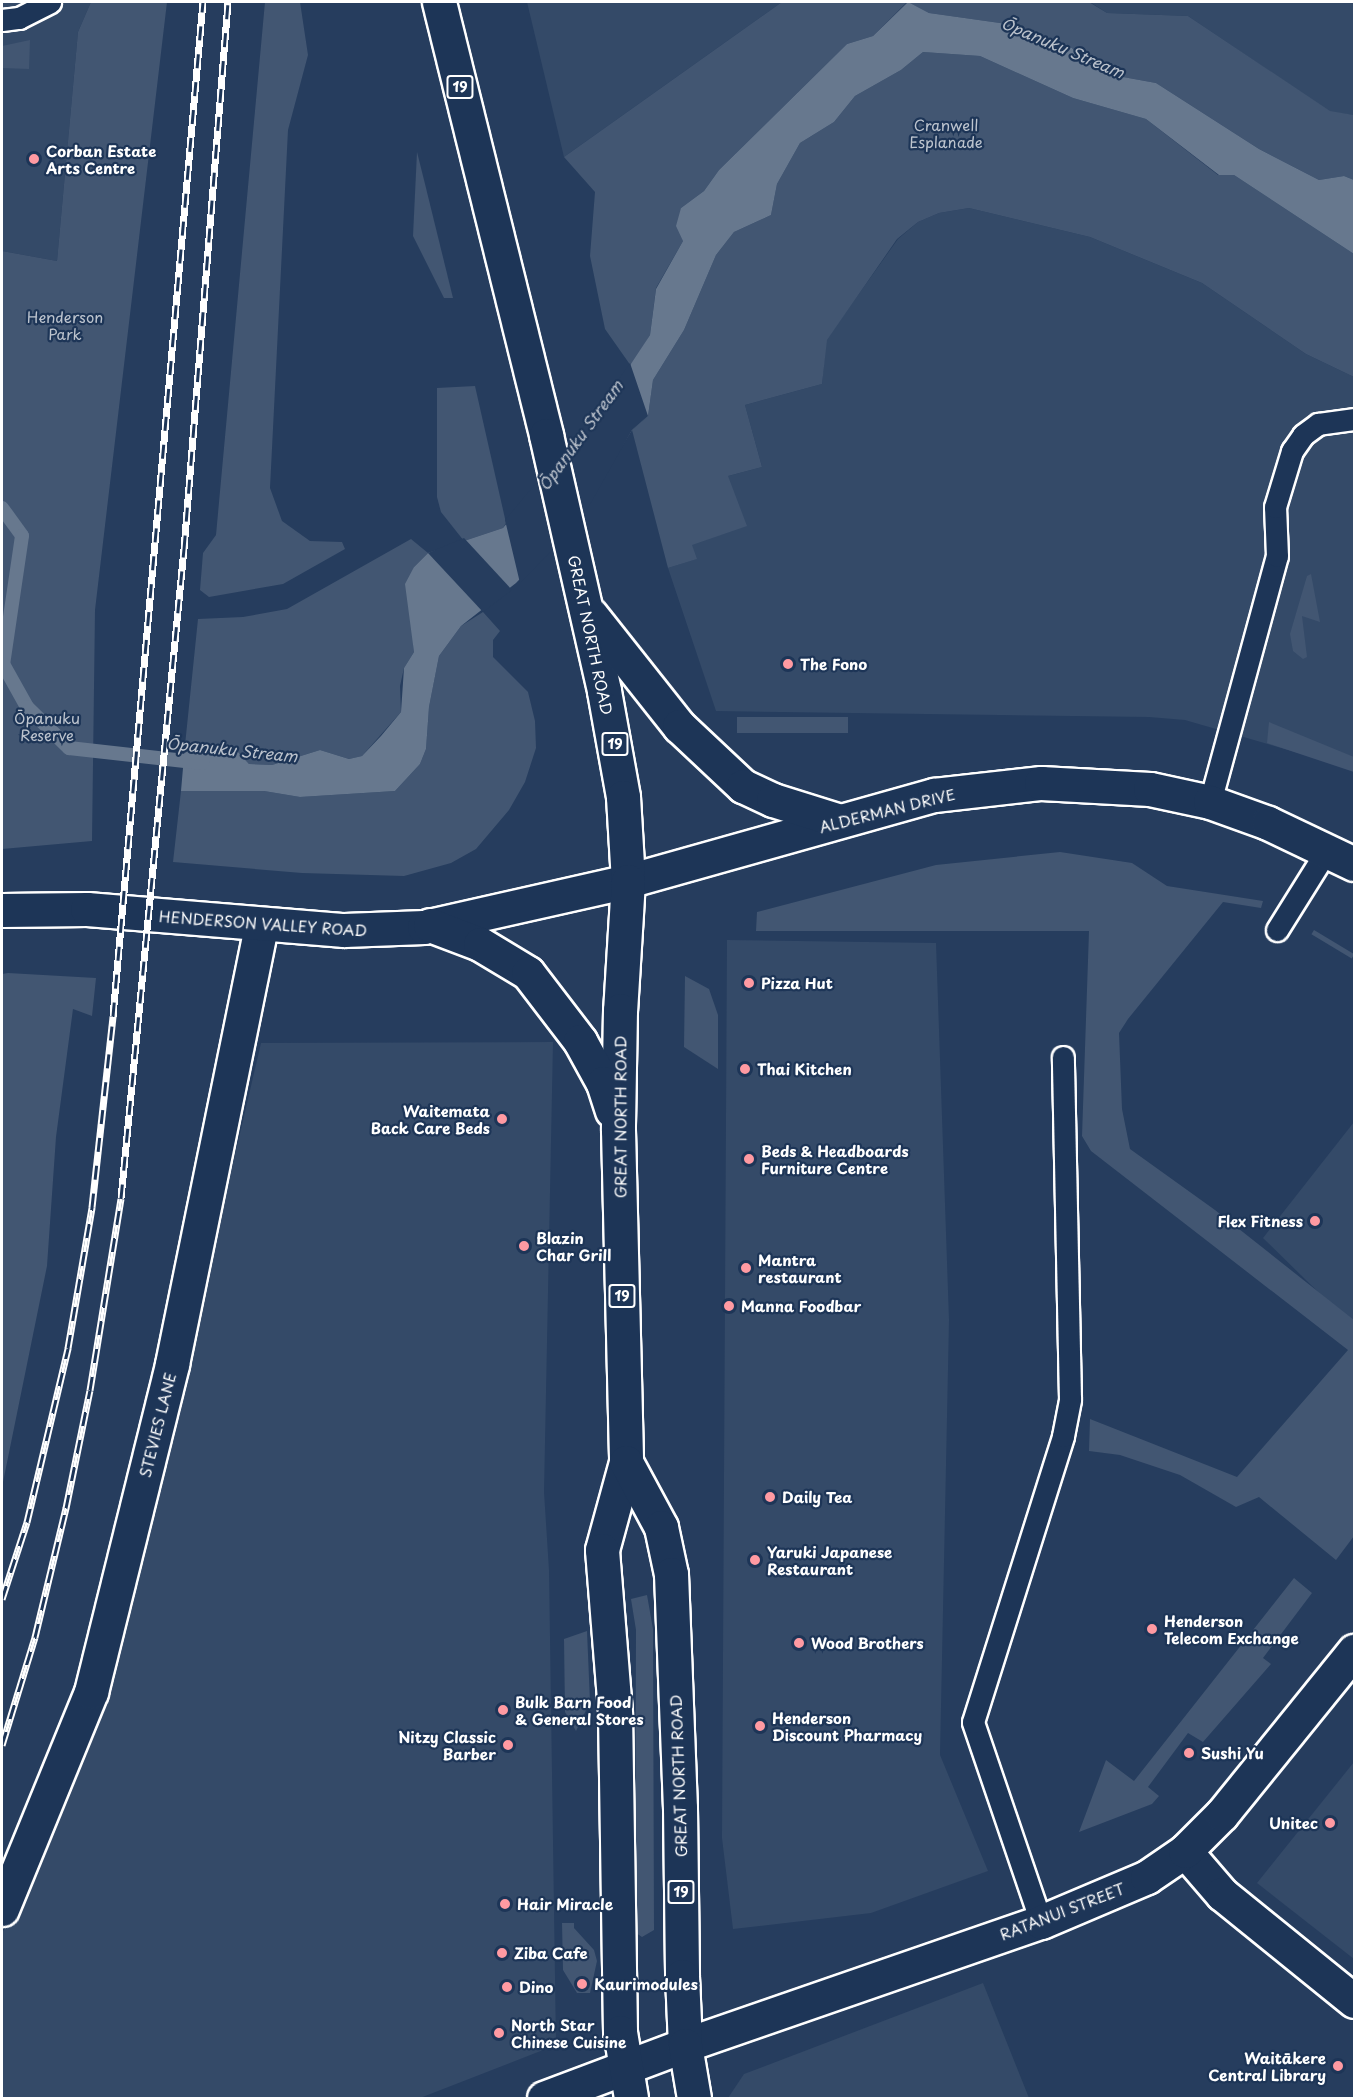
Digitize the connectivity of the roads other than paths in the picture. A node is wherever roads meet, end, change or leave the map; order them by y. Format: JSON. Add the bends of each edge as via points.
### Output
{"nodes":[{"id":1,"x":50,"y":2,"type":"edge"},
{"id":2,"x":439,"y":2,"type":"edge"},
{"id":3,"x":2,"y":20,"type":"edge"},
{"id":4,"x":1354,"y":419,"type":"edge"},
{"id":5,"x":586,"y":609,"type":"junction"},
{"id":6,"x":1210,"y":802,"type":"junction"},
{"id":7,"x":837,"y":820,"type":"junction"},
{"id":8,"x":1341,"y":857,"type":"edge"},
{"id":9,"x":628,"y":881,"type":"junction"},
{"id":10,"x":2,"y":910,"type":"edge"},
{"id":11,"x":430,"y":925,"type":"junction"},
{"id":12,"x":261,"y":926,"type":"junction"},
{"id":13,"x":1277,"y":930,"type":"dead end"},
{"id":14,"x":1063,"y":1058,"type":"dead end"},
{"id":15,"x":618,"y":1130,"type":"junction"},
{"id":16,"x":626,"y":1462,"type":"junction"},
{"id":17,"x":1354,"y":1651,"type":"edge"},
{"id":18,"x":1185,"y":1851,"type":"junction"},
{"id":19,"x":2,"y":1909,"type":"edge"},
{"id":20,"x":1041,"y":1922,"type":"junction"},
{"id":21,"x":1354,"y":2001,"type":"edge"},
{"id":22,"x":685,"y":2045,"type":"junction"},
{"id":23,"x":627,"y":2084,"type":"edge"},
{"id":24,"x":544,"y":2098,"type":"edge"},
{"id":25,"x":694,"y":2098,"type":"edge"}],
"edges":[{"from":1,"to":3,"type":"lane","via":[[19,18]]},
{"from":2,"to":5,"type":"main road","name":"GREAT NORTH ROAD","number":"19"},
{"from":4,"to":6,"type":"lane","via":[[1318,424],[1303,435],[1292,452],[1275,507],[1277,556]]},
{"from":5,"to":7,"type":"main road","via":[[679,726],[743,786]]},
{"from":5,"to":9,"type":"main road","name":"GREAT NORTH ROAD","number":"19","via":[[621,776]]},
{"from":6,"to":7,"type":"main road","name":"ALDERMAN DRIVE","via":[[1150,789],[1041,783],[934,795]]},
{"from":6,"to":8,"type":"main road","name":"ALDERMAN DRIVE","via":[[1268,823]]},
{"from":7,"to":9,"type":"main road","name":"ALDERMAN DRIVE"},
{"from":8,"to":13,"type":"lane"},
{"from":9,"to":11,"type":"main road","name":"HENDERSON VALLEY ROAD"},
{"from":9,"to":15,"type":"main road","name":"GREAT NORTH ROAD","number":"19"},
{"from":10,"to":12,"type":"main road","name":"HENDERSON VALLEY ROAD","via":[[87,909]]},
{"from":11,"to":12,"type":"main road","name":"HENDERSON VALLEY ROAD","via":[[386,931]]},
{"from":11,"to":15,"type":"main road","via":[[480,944],[528,973],[580,1041],[603,1083]]},
{"from":12,"to":19,"type":"main road","name":"STEVIES LANE","via":[[175,1352],[91,1692]]},
{"from":14,"to":20,"type":"lane","via":[[1070,1399],[1063,1436],[973,1722]]},
{"from":15,"to":16,"type":"main road","name":"GREAT NORTH ROAD","number":"19"},
{"from":16,"to":22,"type":"main road","name":"GREAT NORTH ROAD","number":"19","via":[[661,1527],[670,1574]]},
{"from":16,"to":23,"type":"main road","name":"GREAT NORTH ROAD","number":"19","via":[[602,1551],[615,1713],[618,1984]]},
{"from":17,"to":18,"type":"main road","name":"RATANUI STREET","via":[[1222,1814]]},
{"from":18,"to":20,"type":"main road","name":"RATANUI STREET","via":[[1147,1877]]},
{"from":18,"to":21,"type":"main road","via":[[1232,1902]]},
{"from":20,"to":22,"type":"main road","name":"RATANUI STREET"},
{"from":22,"to":23,"type":"main road","name":"RATANUI STREET"},
{"from":22,"to":25,"type":"main road","name":"GREAT NORTH ROAD","number":"19"},
{"from":23,"to":24,"type":"main road","name":"RATANUI STREET"}]}
